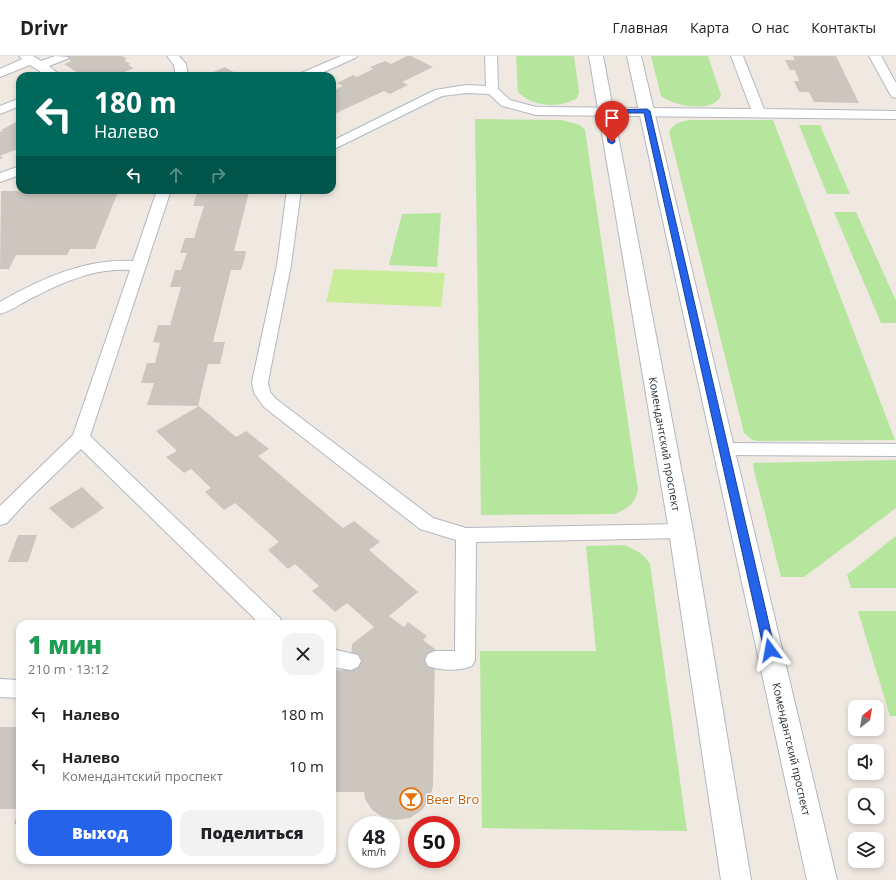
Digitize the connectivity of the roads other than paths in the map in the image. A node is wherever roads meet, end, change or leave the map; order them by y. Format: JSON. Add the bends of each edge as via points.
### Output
{"nodes":[{"id":1,"x":173,"y":56,"type":"edge"},
{"id":2,"x":351,"y":56,"type":"edge"},
{"id":3,"x":491,"y":56,"type":"edge"},
{"id":4,"x":596,"y":56,"type":"edge"},
{"id":5,"x":634,"y":56,"type":"edge"},
{"id":6,"x":737,"y":56,"type":"edge"},
{"id":7,"x":875,"y":56,"type":"edge"},
{"id":8,"x":63,"y":57,"type":"edge"},
{"id":9,"x":32,"y":61,"type":"edge"},
{"id":10,"x":49,"y":72,"type":"edge"},
{"id":11,"x":181,"y":72,"type":"edge"},
{"id":12,"x":314,"y":72,"type":"edge"},
{"id":13,"x":0,"y":73,"type":"edge"},
{"id":14,"x":492,"y":90,"type":"junction"},
{"id":15,"x":896,"y":94,"type":"edge"},
{"id":16,"x":16,"y":104,"type":"edge"},
{"id":17,"x":0,"y":110,"type":"edge"},
{"id":18,"x":606,"y":111,"type":"junction"},
{"id":19,"x":647,"y":111,"type":"junction"},
{"id":20,"x":758,"y":113,"type":"junction"},
{"id":21,"x":896,"y":115,"type":"edge"},
{"id":22,"x":336,"y":144,"type":"edge"},
{"id":23,"x":16,"y":172,"type":"edge"},
{"id":24,"x":0,"y":178,"type":"edge"},
{"id":25,"x":163,"y":194,"type":"edge"},
{"id":26,"x":293,"y":194,"type":"edge"},
{"id":27,"x":138,"y":266,"type":"junction"},
{"id":28,"x":0,"y":309,"type":"edge"},
{"id":29,"x":81,"y":438,"type":"junction"},
{"id":30,"x":724,"y":449,"type":"junction"},
{"id":31,"x":896,"y":450,"type":"edge"},
{"id":32,"x":0,"y":518,"type":"edge"},
{"id":33,"x":681,"y":531,"type":"junction"},
{"id":34,"x":466,"y":535,"type":"junction"},
{"id":35,"x":269,"y":620,"type":"edge"},
{"id":36,"x":435,"y":660,"type":"dead end"},
{"id":37,"x":0,"y":688,"type":"edge"},
{"id":38,"x":16,"y":688,"type":"edge"},
{"id":39,"x":736,"y":880,"type":"edge"},
{"id":40,"x":822,"y":880,"type":"edge"}],
"edges":[{"from":1,"to":11,"type":"lane","via":[[180,64]]},
{"from":2,"to":12,"type":"lane"},
{"from":3,"to":14,"type":"lane"},
{"from":4,"to":18,"type":"main road","name":"Комендантский проспект"},
{"from":5,"to":19,"type":"main road","name":"Комендантский проспект"},
{"from":6,"to":20,"type":"lane"},
{"from":7,"to":15,"type":"lane"},
{"from":8,"to":9,"type":"lane"},
{"from":9,"to":10,"type":"lane"},
{"from":9,"to":13,"type":"lane"},
{"from":14,"to":18,"type":"lane","via":[[506,103],[536,111]]},
{"from":14,"to":22,"type":"lane","via":[[466,89],[439,93]]},
{"from":16,"to":17,"type":"lane"},
{"from":18,"to":19,"type":"lane"},
{"from":18,"to":33,"type":"main road","name":"Комендантский проспект"},
{"from":19,"to":20,"type":"lane"},
{"from":19,"to":30,"type":"main road","name":"Комендантский проспект"},
{"from":20,"to":21,"type":"lane"},
{"from":23,"to":24,"type":"lane"},
{"from":25,"to":27,"type":"lane"},
{"from":26,"to":34,"type":"lane","via":[[284,265],[260,382],[262,393],[270,403],[427,524]]},
{"from":27,"to":28,"type":"lane","via":[[111,265],[85,270],[20,296]]},
{"from":27,"to":29,"type":"lane"},
{"from":29,"to":32,"type":"lane"},
{"from":29,"to":35,"type":"lane"},
{"from":30,"to":31,"type":"lane"},
{"from":30,"to":40,"type":"main road","name":"Комендантский проспект"},
{"from":33,"to":34,"type":"lane"},
{"from":33,"to":39,"type":"main road","name":"Комендантский проспект"},
{"from":34,"to":36,"type":"lane","via":[[465,660]]},
{"from":37,"to":38,"type":"lane"}]}
